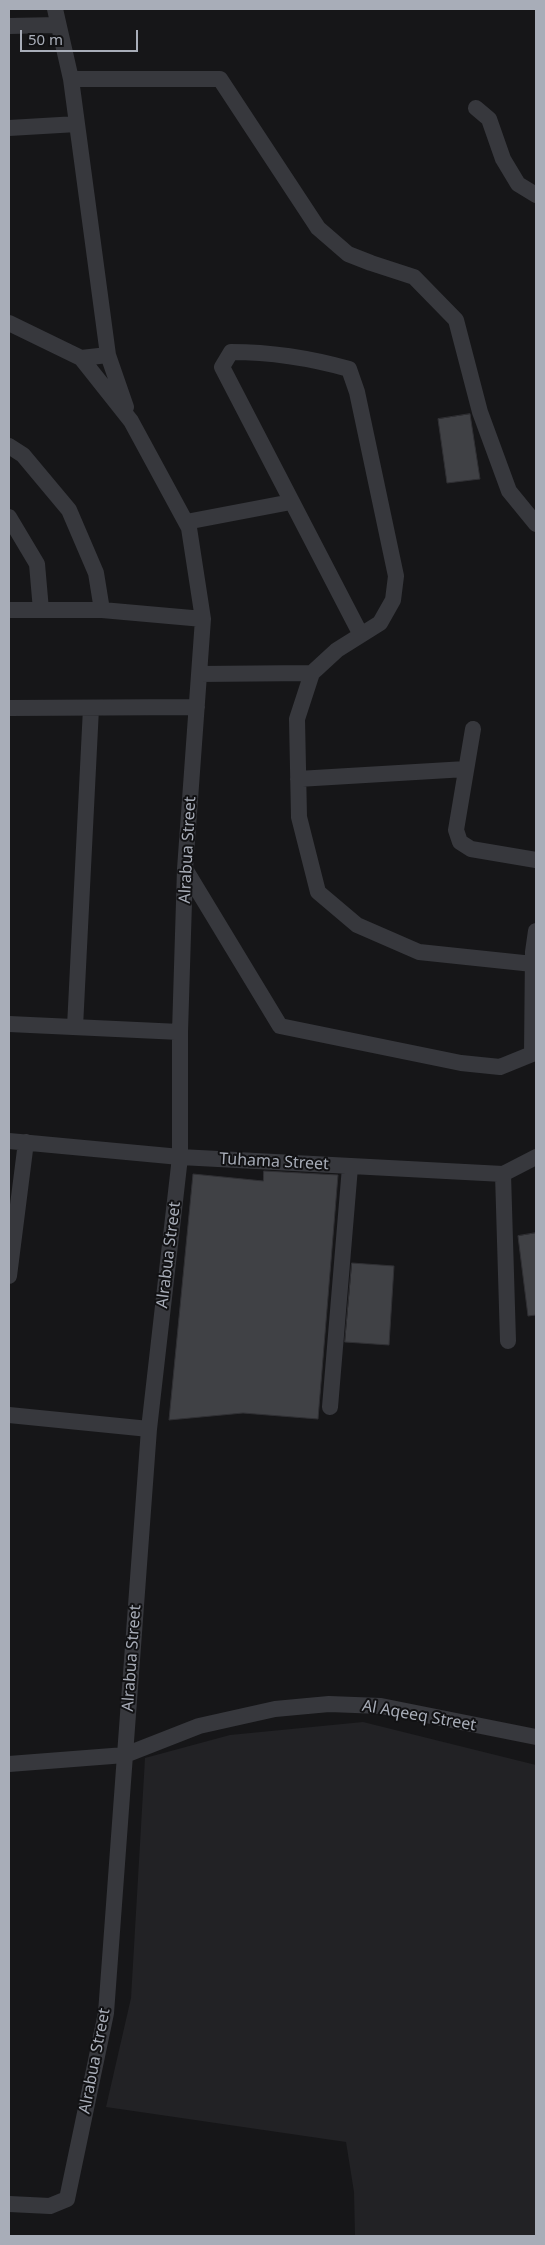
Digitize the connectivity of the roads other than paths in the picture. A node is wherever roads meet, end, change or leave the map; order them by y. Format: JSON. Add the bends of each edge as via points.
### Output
{"nodes":[{"id":1,"x":57,"y":17,"type":"edge"},
{"id":2,"x":9,"y":26,"type":"edge"},
{"id":3,"x":71,"y":79,"type":"junction"},
{"id":4,"x":476,"y":108,"type":"dead end"},
{"id":5,"x":77,"y":124,"type":"junction"},
{"id":6,"x":9,"y":128,"type":"edge"},
{"id":7,"x":536,"y":195,"type":"edge"},
{"id":8,"x":9,"y":323,"type":"edge"},
{"id":9,"x":108,"y":355,"type":"junction"},
{"id":10,"x":81,"y":358,"type":"junction"},
{"id":11,"x":131,"y":421,"type":"junction"},
{"id":12,"x":9,"y":446,"type":"edge"},
{"id":13,"x":291,"y":502,"type":"junction"},
{"id":14,"x":9,"y":518,"type":"edge"},
{"id":15,"x":186,"y":522,"type":"junction"},
{"id":16,"x":536,"y":524,"type":"edge"},
{"id":17,"x":9,"y":610,"type":"edge"},
{"id":18,"x":41,"y":610,"type":"junction"},
{"id":19,"x":102,"y":610,"type":"junction"},
{"id":20,"x":203,"y":619,"type":"junction"},
{"id":21,"x":361,"y":635,"type":"junction"},
{"id":22,"x":312,"y":673,"type":"junction"},
{"id":23,"x":200,"y":674,"type":"junction"},
{"id":24,"x":197,"y":707,"type":"junction"},
{"id":25,"x":9,"y":708,"type":"edge"},
{"id":26,"x":91,"y":708,"type":"junction"},
{"id":27,"x":473,"y":729,"type":"dead end"},
{"id":28,"x":466,"y":769,"type":"junction"},
{"id":29,"x":298,"y":779,"type":"junction"},
{"id":30,"x":536,"y":860,"type":"edge"},
{"id":31,"x":186,"y":869,"type":"junction"},
{"id":32,"x":536,"y":931,"type":"edge"},
{"id":33,"x":533,"y":964,"type":"junction"},
{"id":34,"x":9,"y":1024,"type":"edge"},
{"id":35,"x":75,"y":1026,"type":"junction"},
{"id":36,"x":180,"y":1032,"type":"junction"},
{"id":37,"x":9,"y":1141,"type":"edge"},
{"id":38,"x":26,"y":1142,"type":"junction"},
{"id":39,"x":180,"y":1157,"type":"junction"},
{"id":40,"x":536,"y":1157,"type":"edge"},
{"id":41,"x":350,"y":1167,"type":"junction"},
{"id":42,"x":504,"y":1174,"type":"junction"},
{"id":43,"x":9,"y":1276,"type":"edge"},
{"id":44,"x":508,"y":1341,"type":"dead end"},
{"id":45,"x":330,"y":1407,"type":"dead end"},
{"id":46,"x":9,"y":1415,"type":"edge"},
{"id":47,"x":148,"y":1429,"type":"junction"},
{"id":48,"x":536,"y":1737,"type":"edge"},
{"id":49,"x":125,"y":1755,"type":"junction"},
{"id":50,"x":9,"y":1764,"type":"edge"},
{"id":51,"x":9,"y":2204,"type":"edge"}],
"edges":[{"from":1,"to":2,"type":"street"},
{"from":1,"to":3,"type":"street"},
{"from":3,"to":5,"type":"street"},
{"from":3,"to":16,"type":"street","via":[[220,78],[318,228],[348,254],[414,277],[456,320],[480,412],[509,491]]},
{"from":4,"to":7,"type":"street","via":[[489,119],[503,160],[518,184]]},
{"from":5,"to":6,"type":"street"},
{"from":5,"to":9,"type":"street"},
{"from":8,"to":10,"type":"street","name":"Alrabua Street"},
{"from":9,"to":10,"type":"street"},
{"from":9,"to":11,"type":"street"},
{"from":10,"to":11,"type":"street","name":"Alrabua Street"},
{"from":11,"to":15,"type":"street","name":"Alrabua Street"},
{"from":12,"to":19,"type":"street","via":[[23,455],[69,510],[96,573]]},
{"from":13,"to":15,"type":"street"},
{"from":13,"to":21,"type":"street"},
{"from":13,"to":21,"type":"street","via":[[222,367],[231,352],[276,354],[350,369],[396,576],[393,600],[380,623]]},
{"from":14,"to":18,"type":"street","via":[[37,564]]},
{"from":15,"to":20,"type":"street","name":"Alrabua Street"},
{"from":17,"to":18,"type":"street"},
{"from":18,"to":19,"type":"street"},
{"from":19,"to":20,"type":"street"},
{"from":20,"to":23,"type":"street","name":"Alrabua Street"},
{"from":21,"to":22,"type":"street","via":[[337,650]]},
{"from":22,"to":23,"type":"street"},
{"from":22,"to":29,"type":"street","via":[[297,719]]},
{"from":23,"to":24,"type":"street","name":"Alrabua Street"},
{"from":24,"to":26,"type":"street"},
{"from":24,"to":31,"type":"street","name":"Alrabua Street"},
{"from":25,"to":26,"type":"street"},
{"from":26,"to":35,"type":"street"},
{"from":27,"to":28,"type":"street"},
{"from":28,"to":29,"type":"street"},
{"from":28,"to":30,"type":"street","via":[[456,830],[460,842],[471,849]]},
{"from":29,"to":33,"type":"street","via":[[299,817],[318,892],[357,924],[419,952]]},
{"from":31,"to":33,"type":"street","via":[[280,1026],[461,1063],[500,1067],[532,1054]]},
{"from":31,"to":36,"type":"street","name":"Alrabua Street"},
{"from":32,"to":33,"type":"street"},
{"from":34,"to":35,"type":"street"},
{"from":35,"to":36,"type":"street"},
{"from":36,"to":39,"type":"street","name":"Alrabua Street"},
{"from":37,"to":38,"type":"street","name":"Tuhama Street"},
{"from":38,"to":39,"type":"street","name":"Tuhama Street"},
{"from":38,"to":43,"type":"street"},
{"from":39,"to":41,"type":"street","name":"Tuhama Street"},
{"from":39,"to":47,"type":"street","name":"Alrabua Street"},
{"from":40,"to":42,"type":"street"},
{"from":41,"to":42,"type":"street","name":"Tuhama Street"},
{"from":41,"to":45,"type":"street"},
{"from":42,"to":44,"type":"street"},
{"from":46,"to":47,"type":"street"},
{"from":47,"to":49,"type":"street","name":"Alrabua Street"},
{"from":48,"to":49,"type":"street","name":"Al Aqeeq Street","via":[[381,1706],[329,1704],[275,1709],[200,1726]]},
{"from":49,"to":50,"type":"street","name":"Al Aqeeq Street"},
{"from":49,"to":51,"type":"street","name":"Alrabua Street","via":[[106,2012],[67,2199],[50,2206]]}]}
